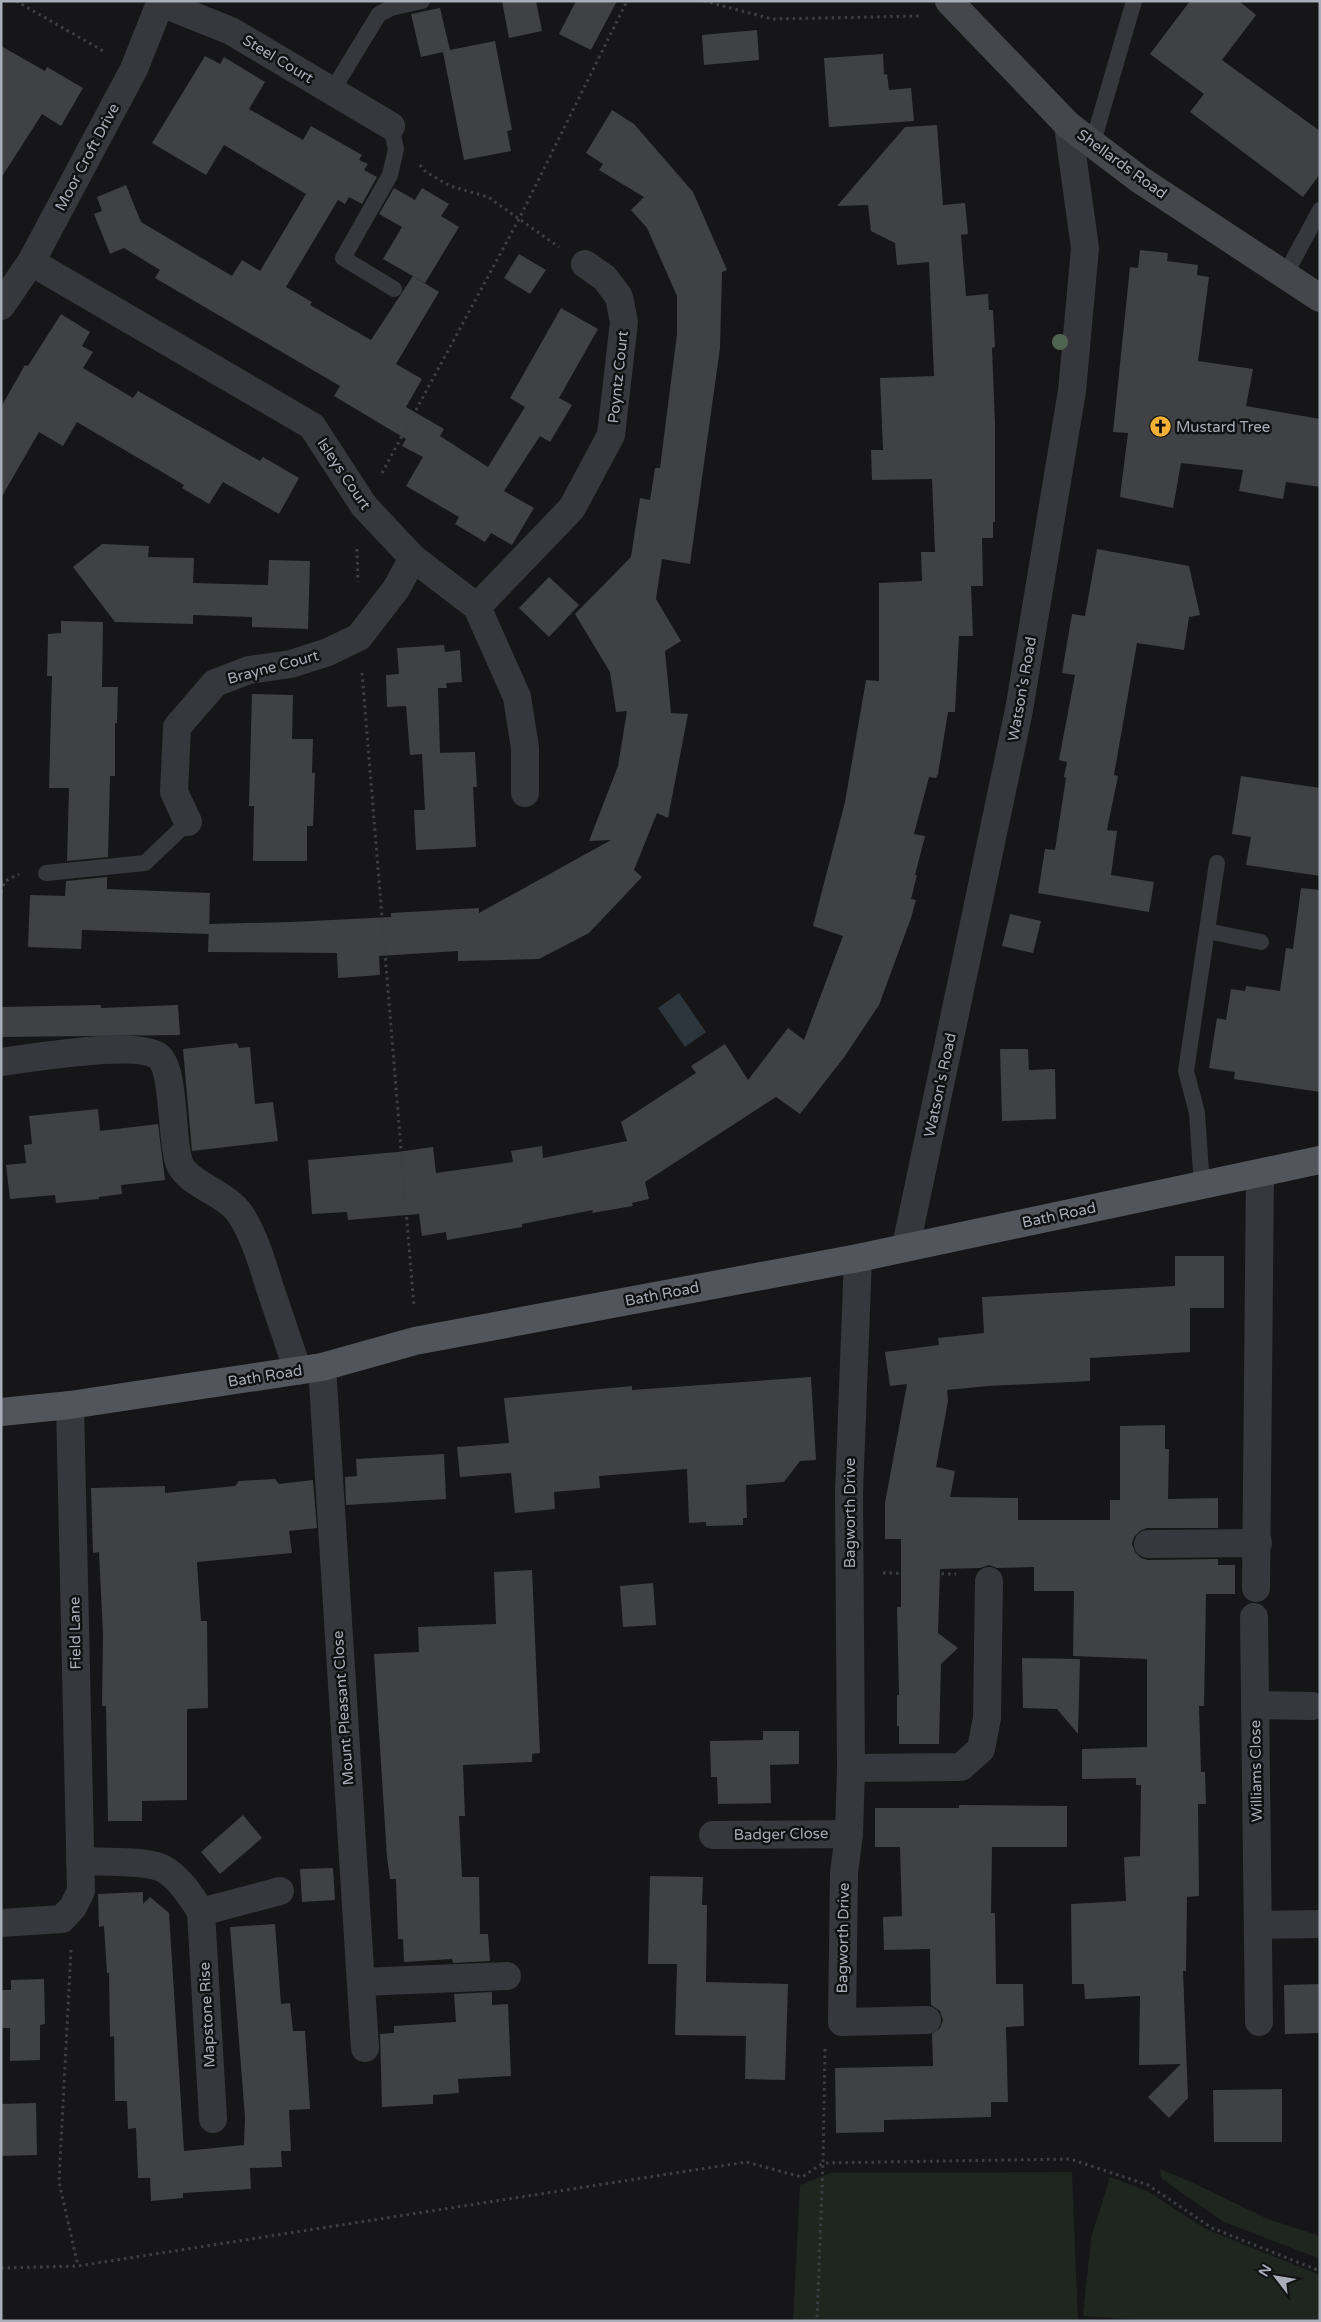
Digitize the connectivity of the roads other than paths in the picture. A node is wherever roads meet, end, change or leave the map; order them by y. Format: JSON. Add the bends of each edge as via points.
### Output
{"nodes":[{"id":1,"x":422,"y":1,"type":"edge"},
{"id":2,"x":1134,"y":1,"type":"edge"},
{"id":3,"x":161,"y":2,"type":"edge"},
{"id":4,"x":955,"y":8,"type":"edge"},
{"id":5,"x":332,"y":91,"type":"junction"},
{"id":6,"x":1068,"y":125,"type":"junction"},
{"id":7,"x":391,"y":126,"type":"joint"},
{"id":8,"x":1093,"y":142,"type":"junction"},
{"id":9,"x":1320,"y":210,"type":"edge"},
{"id":10,"x":31,"y":262,"type":"junction"},
{"id":11,"x":585,"y":264,"type":"road end"},
{"id":12,"x":1285,"y":274,"type":"junction"},
{"id":13,"x":394,"y":289,"type":"dead end"},
{"id":14,"x":1320,"y":298,"type":"edge"},
{"id":15,"x":1,"y":306,"type":"edge"},
{"id":16,"x":413,"y":558,"type":"junction"},
{"id":17,"x":477,"y":607,"type":"junction"},
{"id":18,"x":524,"y":793,"type":"dead end"},
{"id":19,"x":188,"y":822,"type":"joint"},
{"id":20,"x":1217,"y":863,"type":"dead end"},
{"id":21,"x":46,"y":873,"type":"dead end"},
{"id":22,"x":1206,"y":932,"type":"junction"},
{"id":23,"x":1260,"y":942,"type":"dead end"},
{"id":24,"x":1,"y":1062,"type":"edge"},
{"id":25,"x":1320,"y":1160,"type":"edge"},
{"id":26,"x":1260,"y":1173,"type":"junction"},
{"id":27,"x":1202,"y":1186,"type":"junction"},
{"id":28,"x":906,"y":1246,"type":"junction"},
{"id":29,"x":858,"y":1258,"type":"junction"},
{"id":30,"x":310,"y":1369,"type":"junction"},
{"id":31,"x":70,"y":1406,"type":"junction"},
{"id":32,"x":1,"y":1412,"type":"edge"},
{"id":33,"x":1258,"y":1543,"type":"junction"},
{"id":34,"x":1148,"y":1544,"type":"dead end"},
{"id":35,"x":989,"y":1581,"type":"road end"},
{"id":36,"x":1256,"y":1588,"type":"dead end"},
{"id":37,"x":1254,"y":1617,"type":"dead end"},
{"id":38,"x":1255,"y":1705,"type":"junction"},
{"id":39,"x":1312,"y":1706,"type":"dead end"},
{"id":40,"x":851,"y":1768,"type":"junction"},
{"id":41,"x":849,"y":1834,"type":"junction"},
{"id":42,"x":713,"y":1835,"type":"dead end"},
{"id":43,"x":80,"y":1861,"type":"junction"},
{"id":44,"x":280,"y":1891,"type":"dead end"},
{"id":45,"x":201,"y":1912,"type":"junction"},
{"id":46,"x":1,"y":1922,"type":"edge"},
{"id":47,"x":1258,"y":1924,"type":"junction"},
{"id":48,"x":1320,"y":1924,"type":"edge"},
{"id":49,"x":507,"y":1976,"type":"dead end"},
{"id":50,"x":361,"y":1982,"type":"junction"},
{"id":51,"x":927,"y":2020,"type":"dead end"},
{"id":52,"x":1259,"y":2022,"type":"dead end"},
{"id":53,"x":365,"y":2048,"type":"dead end"},
{"id":54,"x":214,"y":2119,"type":"dead end"}],
"edges":[{"from":1,"to":5,"type":"lane","via":[[379,14]]},
{"from":2,"to":8,"type":"lane"},
{"from":3,"to":5,"type":"street","name":"Steel Court","via":[[231,31]]},
{"from":3,"to":10,"type":"street","name":"Moor Croft Drive","via":[[134,69]]},
{"from":4,"to":6,"type":"street","name":"Shellards Road"},
{"from":5,"to":7,"type":"street","name":"Steel Court"},
{"from":6,"to":8,"type":"street","name":"Shellards Road"},
{"from":6,"to":28,"type":"street","name":"Watson's Road","via":[[1085,248],[1072,391],[1019,710]]},
{"from":7,"to":13,"type":"lane","via":[[396,149],[390,176],[343,258]]},
{"from":8,"to":12,"type":"street","name":"Shellards Road","via":[[1139,179]]},
{"from":9,"to":12,"type":"lane"},
{"from":10,"to":15,"type":"street","name":"Moor Croft Drive"},
{"from":10,"to":16,"type":"street","name":"Isleys Court","via":[[312,426],[364,506]]},
{"from":11,"to":17,"type":"street","name":"Poyntz Court","via":[[605,278],[619,297],[624,322],[611,435],[572,508]]},
{"from":12,"to":14,"type":"street","name":"Shellards Road"},
{"from":16,"to":17,"type":"street","name":"Isleys Court"},
{"from":16,"to":19,"type":"street","name":"Brayne Court","via":[[396,589],[359,637],[328,652],[291,664],[249,670],[215,683],[177,727],[174,792]]},
{"from":17,"to":18,"type":"street","name":"Isleys Court","via":[[517,697],[525,748]]},
{"from":19,"to":21,"type":"lane","via":[[145,863]]},
{"from":20,"to":22,"type":"lane"},
{"from":22,"to":23,"type":"lane"},
{"from":22,"to":27,"type":"lane","via":[[1186,1071],[1197,1113]]},
{"from":24,"to":30,"type":"street","name":"Mount Pleasant Close","via":[[120,1049],[144,1050],[160,1057],[168,1071],[179,1164],[188,1176],[219,1193],[241,1214]]},
{"from":25,"to":26,"type":"main road","name":"Bath Road"},
{"from":26,"to":27,"type":"main road","name":"Bath Road"},
{"from":26,"to":33,"type":"street"},
{"from":27,"to":28,"type":"main road","name":"Bath Road"},
{"from":28,"to":29,"type":"main road","name":"Bath Road"},
{"from":29,"to":30,"type":"main road","name":"Bath Road","via":[[415,1341]]},
{"from":29,"to":40,"type":"street","name":"Bagworth Drive","via":[[849,1493]]},
{"from":30,"to":31,"type":"main road","name":"Bath Road"},
{"from":30,"to":50,"type":"street","name":"Mount Pleasant Close"},
{"from":31,"to":32,"type":"main road","name":"Bath Road"},
{"from":31,"to":43,"type":"street","name":"Field Lane"},
{"from":33,"to":34,"type":"street"},
{"from":33,"to":36,"type":"street"},
{"from":35,"to":40,"type":"street","via":[[987,1718],[981,1749],[961,1767]]},
{"from":37,"to":38,"type":"street","name":"Williams Close"},
{"from":38,"to":39,"type":"street"},
{"from":38,"to":47,"type":"street","name":"Williams Close"},
{"from":40,"to":41,"type":"street","name":"Bagworth Drive"},
{"from":41,"to":42,"type":"street","name":"Badger Close"},
{"from":41,"to":51,"type":"street","name":"Bagworth Drive","via":[[844,1873],[842,2022]]},
{"from":43,"to":45,"type":"street","via":[[151,1865],[163,1869],[189,1894]]},
{"from":43,"to":46,"type":"street","name":"Field Lane","via":[[81,1890],[73,1907],[62,1919]]},
{"from":44,"to":45,"type":"street"},
{"from":45,"to":54,"type":"street","name":"Mapstone Rise"},
{"from":47,"to":48,"type":"street"},
{"from":47,"to":52,"type":"street","name":"Williams Close"},
{"from":49,"to":50,"type":"street"},
{"from":50,"to":53,"type":"street","name":"Mount Pleasant Close"}]}
